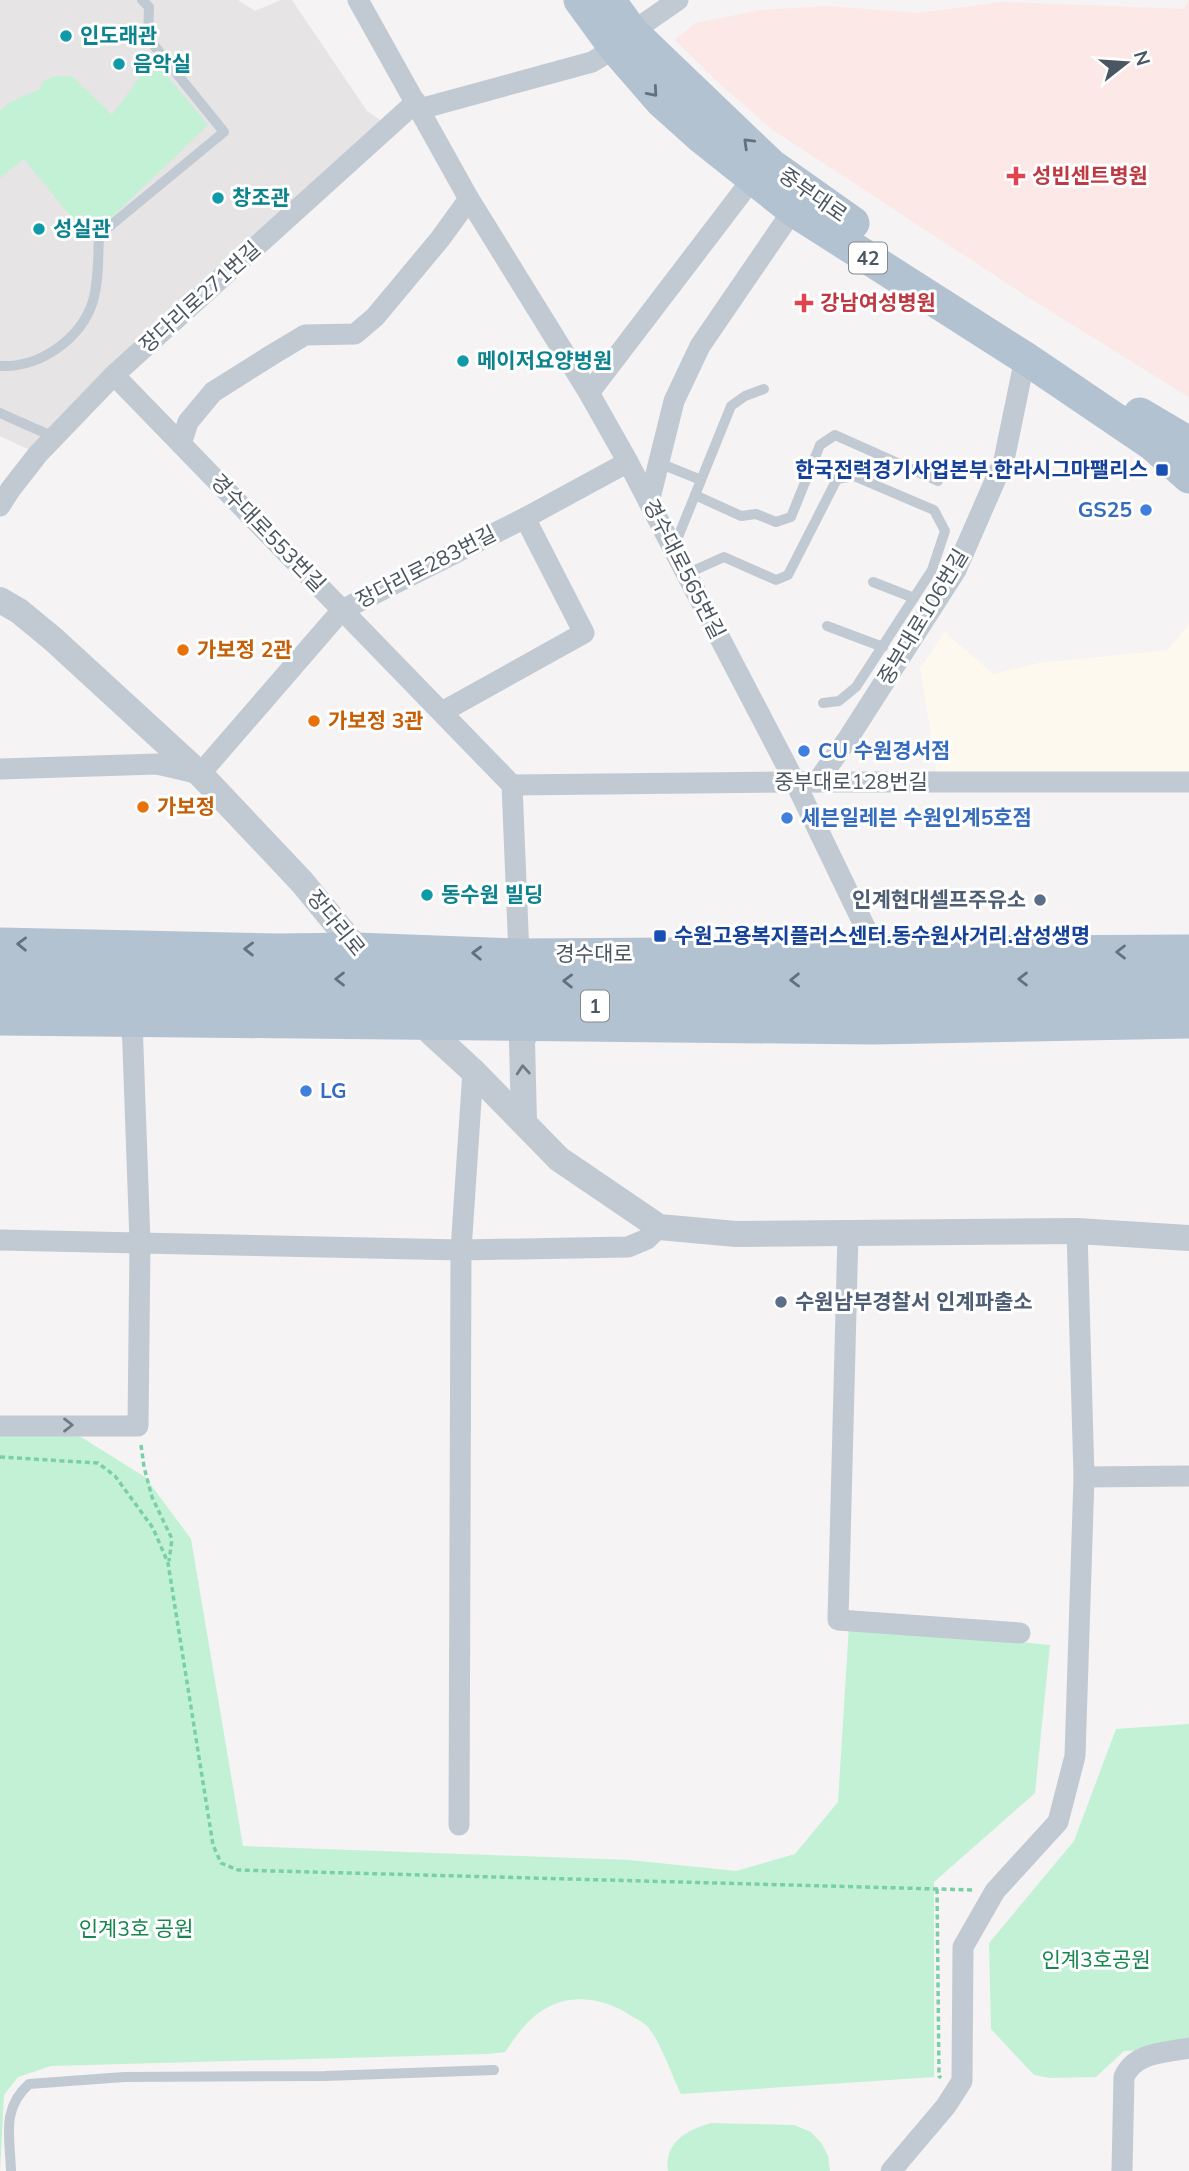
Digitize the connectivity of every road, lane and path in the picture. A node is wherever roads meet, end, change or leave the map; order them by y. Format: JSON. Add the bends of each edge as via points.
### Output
{"nodes":[{"id":1,"x":142,"y":0,"type":"edge"},
{"id":2,"x":358,"y":0,"type":"edge"},
{"id":3,"x":580,"y":0,"type":"edge"},
{"id":4,"x":609,"y":0,"type":"edge"},
{"id":5,"x":678,"y":0,"type":"edge"},
{"id":6,"x":624,"y":40,"type":"junction"},
{"id":7,"x":418,"y":106,"type":"junction"},
{"id":8,"x":753,"y":178,"type":"junction"},
{"id":9,"x":469,"y":199,"type":"junction"},
{"id":10,"x":793,"y":210,"type":"junction"},
{"id":11,"x":1025,"y":358,"type":"junction"},
{"id":12,"x":0,"y":366,"type":"edge"},
{"id":13,"x":114,"y":375,"type":"junction"},
{"id":14,"x":764,"y":389,"type":"dead end"},
{"id":15,"x":589,"y":393,"type":"junction"},
{"id":16,"x":0,"y":413,"type":"edge"},
{"id":17,"x":54,"y":437,"type":"junction"},
{"id":18,"x":1189,"y":443,"type":"edge"},
{"id":19,"x":181,"y":444,"type":"junction"},
{"id":20,"x":628,"y":463,"type":"junction"},
{"id":21,"x":659,"y":463,"type":"junction"},
{"id":22,"x":1189,"y":477,"type":"edge"},
{"id":23,"x":701,"y":480,"type":"junction"},
{"id":24,"x":938,"y":481,"type":"dead end"},
{"id":25,"x":695,"y":495,"type":"junction"},
{"id":26,"x":649,"y":502,"type":"junction"},
{"id":27,"x":0,"y":506,"type":"edge"},
{"id":28,"x":525,"y":518,"type":"junction"},
{"id":29,"x":674,"y":547,"type":"junction"},
{"id":30,"x":687,"y":574,"type":"junction"},
{"id":31,"x":873,"y":582,"type":"dead end"},
{"id":32,"x":914,"y":598,"type":"junction"},
{"id":33,"x":0,"y":600,"type":"edge"},
{"id":34,"x":342,"y":610,"type":"junction"},
{"id":35,"x":827,"y":626,"type":"dead end"},
{"id":36,"x":883,"y":647,"type":"junction"},
{"id":37,"x":823,"y":704,"type":"dead end"},
{"id":38,"x":442,"y":712,"type":"junction"},
{"id":39,"x":0,"y":769,"type":"edge"},
{"id":40,"x":200,"y":774,"type":"junction"},
{"id":41,"x":795,"y":782,"type":"junction"},
{"id":42,"x":817,"y":782,"type":"junction"},
{"id":43,"x":1189,"y":782,"type":"edge"},
{"id":44,"x":512,"y":785,"type":"junction"},
{"id":45,"x":0,"y":944,"type":"edge"},
{"id":46,"x":356,"y":949,"type":"junction"},
{"id":47,"x":1189,"y":951,"type":"edge"},
{"id":48,"x":877,"y":952,"type":"junction"},
{"id":49,"x":519,"y":955,"type":"junction"},
{"id":50,"x":0,"y":973,"type":"edge"},
{"id":51,"x":1189,"y":979,"type":"edge"},
{"id":52,"x":0,"y":999,"type":"edge"},
{"id":53,"x":1189,"y":1002,"type":"edge"},
{"id":54,"x":0,"y":1019,"type":"edge"},
{"id":55,"x":132,"y":1020,"type":"junction"},
{"id":56,"x":418,"y":1022,"type":"junction"},
{"id":57,"x":1189,"y":1022,"type":"edge"},
{"id":58,"x":536,"y":1024,"type":"junction"},
{"id":59,"x":473,"y":1071,"type":"junction"},
{"id":60,"x":524,"y":1122,"type":"junction"},
{"id":61,"x":659,"y":1227,"type":"junction"},
{"id":62,"x":1077,"y":1231,"type":"junction"},
{"id":63,"x":848,"y":1233,"type":"junction"},
{"id":64,"x":1189,"y":1238,"type":"edge"},
{"id":65,"x":0,"y":1240,"type":"edge"},
{"id":66,"x":140,"y":1242,"type":"junction"},
{"id":67,"x":461,"y":1250,"type":"junction"},
{"id":68,"x":0,"y":1426,"type":"edge"},
{"id":69,"x":138,"y":1426,"type":"junction"},
{"id":70,"x":0,"y":1457,"type":"edge"},
{"id":71,"x":1189,"y":1476,"type":"edge"},
{"id":72,"x":1084,"y":1477,"type":"junction"},
{"id":73,"x":168,"y":1563,"type":"junction"},
{"id":74,"x":1020,"y":1633,"type":"dead end"},
{"id":75,"x":459,"y":1825,"type":"dead end"},
{"id":76,"x":937,"y":1889,"type":"junction"},
{"id":77,"x":995,"y":1892,"type":"junction"},
{"id":78,"x":1189,"y":2048,"type":"edge"},
{"id":79,"x":494,"y":2070,"type":"dead end"},
{"id":80,"x":954,"y":2094,"type":"junction"},
{"id":81,"x":11,"y":2171,"type":"edge"},
{"id":82,"x":891,"y":2171,"type":"edge"},
{"id":83,"x":1122,"y":2171,"type":"edge"}],
"edges":[{"from":1,"to":12,"type":"lane","via":[[149,7],[148,38],[224,132],[99,235],[93,301],[62,345],[44,357]]},
{"from":2,"to":7,"type":"street","name":"경수대로565번길"},
{"from":3,"to":6,"type":"main road","name":"중부대로","number":"42"},
{"from":4,"to":6,"type":"main road","name":"중부대로","number":"42"},
{"from":5,"to":6,"type":"street"},
{"from":6,"to":7,"type":"street","via":[[592,62]]},
{"from":6,"to":8,"type":"main road","name":"중부대로","number":"42","one_way":true,"via":[[661,101]]},
{"from":18,"to":6,"type":"main road","name":"중부대로","number":"42","one_way":true,"via":[[1077,376],[771,165]]},
{"from":7,"to":9,"type":"street","name":"경수대로565번길"},
{"from":7,"to":13,"type":"street","name":"장다리로271번길"},
{"from":8,"to":10,"type":"main road","name":"중부대로","number":"42"},
{"from":8,"to":15,"type":"street","name":"중부대로"},
{"from":9,"to":15,"type":"street","name":"경수대로565번길"},
{"from":9,"to":19,"type":"street","via":[[375,317],[355,334],[305,335],[212,393],[188,422]]},
{"from":10,"to":11,"type":"main road","name":"중부대로","number":"42"},
{"from":10,"to":21,"type":"street","name":"중부대로","via":[[700,346],[674,401]]},
{"from":11,"to":22,"type":"main road","name":"중부대로","number":"42","via":[[1152,444]]},
{"from":11,"to":42,"type":"street","name":"중부대로106번길","via":[[1003,460],[956,570]]},
{"from":13,"to":17,"type":"street","name":"장다리로271번길"},
{"from":13,"to":19,"type":"street","name":"경수대로553번길"},
{"from":14,"to":23,"type":"lane","via":[[731,406]]},
{"from":15,"to":20,"type":"street","name":"경수대로565번길"},
{"from":16,"to":17,"type":"lane"},
{"from":17,"to":27,"type":"street","name":"장다리로271번길"},
{"from":19,"to":34,"type":"street","name":"경수대로553번길"},
{"from":20,"to":26,"type":"street","name":"경수대로565번길"},
{"from":20,"to":28,"type":"street","name":"장다리로283번길"},
{"from":21,"to":23,"type":"lane"},
{"from":21,"to":26,"type":"street","name":"중부대로"},
{"from":23,"to":25,"type":"lane"},
{"from":24,"to":25,"type":"lane","via":[[835,435],[820,445],[791,517],[776,522],[757,514],[741,516]]},
{"from":25,"to":29,"type":"lane"},
{"from":26,"to":29,"type":"street","name":"경수대로565번길"},
{"from":28,"to":34,"type":"street","name":"장다리로283번길"},
{"from":28,"to":38,"type":"street","via":[[584,632]]},
{"from":29,"to":30,"type":"street","name":"경수대로565번길"},
{"from":30,"to":32,"type":"lane","via":[[724,557],[776,580],[788,575],[838,479],[854,475],[934,510],[945,531],[932,570]]},
{"from":30,"to":41,"type":"street","name":"경수대로565번길"},
{"from":31,"to":32,"type":"lane"},
{"from":32,"to":36,"type":"lane"},
{"from":33,"to":40,"type":"street","name":"장다리로","via":[[53,639]]},
{"from":34,"to":38,"type":"street","name":"경수대로553번길"},
{"from":34,"to":40,"type":"street","name":"장다리로283번길"},
{"from":35,"to":36,"type":"lane"},
{"from":36,"to":37,"type":"lane","via":[[856,687],[839,701]]},
{"from":38,"to":44,"type":"street","name":"경수대로553번길"},
{"from":39,"to":40,"type":"street","via":[[157,764]]},
{"from":40,"to":46,"type":"street","name":"장다리로","via":[[302,882]]},
{"from":41,"to":42,"type":"street","name":"중부대로128번길"},
{"from":41,"to":44,"type":"street","name":"중부대로128번길"},
{"from":41,"to":48,"type":"street","name":"경수대로565번길"},
{"from":42,"to":43,"type":"street","name":"중부대로128번길"},
{"from":44,"to":49,"type":"street"},
{"from":46,"to":45,"type":"main road","name":"경수대로","one_way":true},
{"from":49,"to":46,"type":"main road","name":"경수대로","one_way":true},
{"from":46,"to":56,"type":"street","name":"장다리로"},
{"from":47,"to":48,"type":"main road","name":"경수대로","one_way":true},
{"from":48,"to":49,"type":"main road","name":"경수대로"},
{"from":51,"to":50,"type":"main road","number":"1","one_way":true,"bridge":true,"via":[[644,982]]},
{"from":52,"to":53,"type":"main road","number":"1","bridge":true,"via":[[899,1008]]},
{"from":54,"to":55,"type":"main road"},
{"from":55,"to":56,"type":"main road"},
{"from":55,"to":66,"type":"street"},
{"from":56,"to":58,"type":"main road"},
{"from":56,"to":59,"type":"street","name":"장다리로"},
{"from":57,"to":58,"type":"main road","via":[[873,1028]]},
{"from":60,"to":58,"type":"street","one_way":true,"via":[[522,1041]]},
{"from":59,"to":60,"type":"street","name":"장다리로"},
{"from":59,"to":67,"type":"street"},
{"from":60,"to":61,"type":"street","name":"장다리로","via":[[559,1159]]},
{"from":61,"to":63,"type":"street","via":[[736,1234]]},
{"from":61,"to":67,"type":"street","via":[[647,1239],[628,1247]]},
{"from":62,"to":63,"type":"street"},
{"from":62,"to":64,"type":"street"},
{"from":62,"to":72,"type":"street"},
{"from":63,"to":74,"type":"street","via":[[838,1620]]},
{"from":65,"to":66,"type":"street"},
{"from":66,"to":67,"type":"street"},
{"from":66,"to":69,"type":"street"},
{"from":67,"to":75,"type":"street"},
{"from":68,"to":69,"type":"street","one_way":true},
{"from":69,"to":73,"type":"path","via":[[152,1497],[172,1539]]},
{"from":70,"to":73,"type":"path","via":[[98,1463],[115,1476],[153,1528]]},
{"from":71,"to":72,"type":"street"},
{"from":72,"to":77,"type":"street","via":[[1075,1756],[1058,1822]]},
{"from":73,"to":76,"type":"path","via":[[213,1846],[221,1863],[238,1870]]},
{"from":76,"to":77,"type":"path"},
{"from":76,"to":80,"type":"path","via":[[939,2076]]},
{"from":77,"to":80,"type":"street","via":[[963,1947],[962,2081]]},
{"from":78,"to":83,"type":"street","via":[[1139,2058],[1129,2067],[1124,2077]]},
{"from":79,"to":81,"type":"lane","via":[[124,2077],[29,2084],[17,2094],[9,2113]]},
{"from":80,"to":82,"type":"street"}]}
